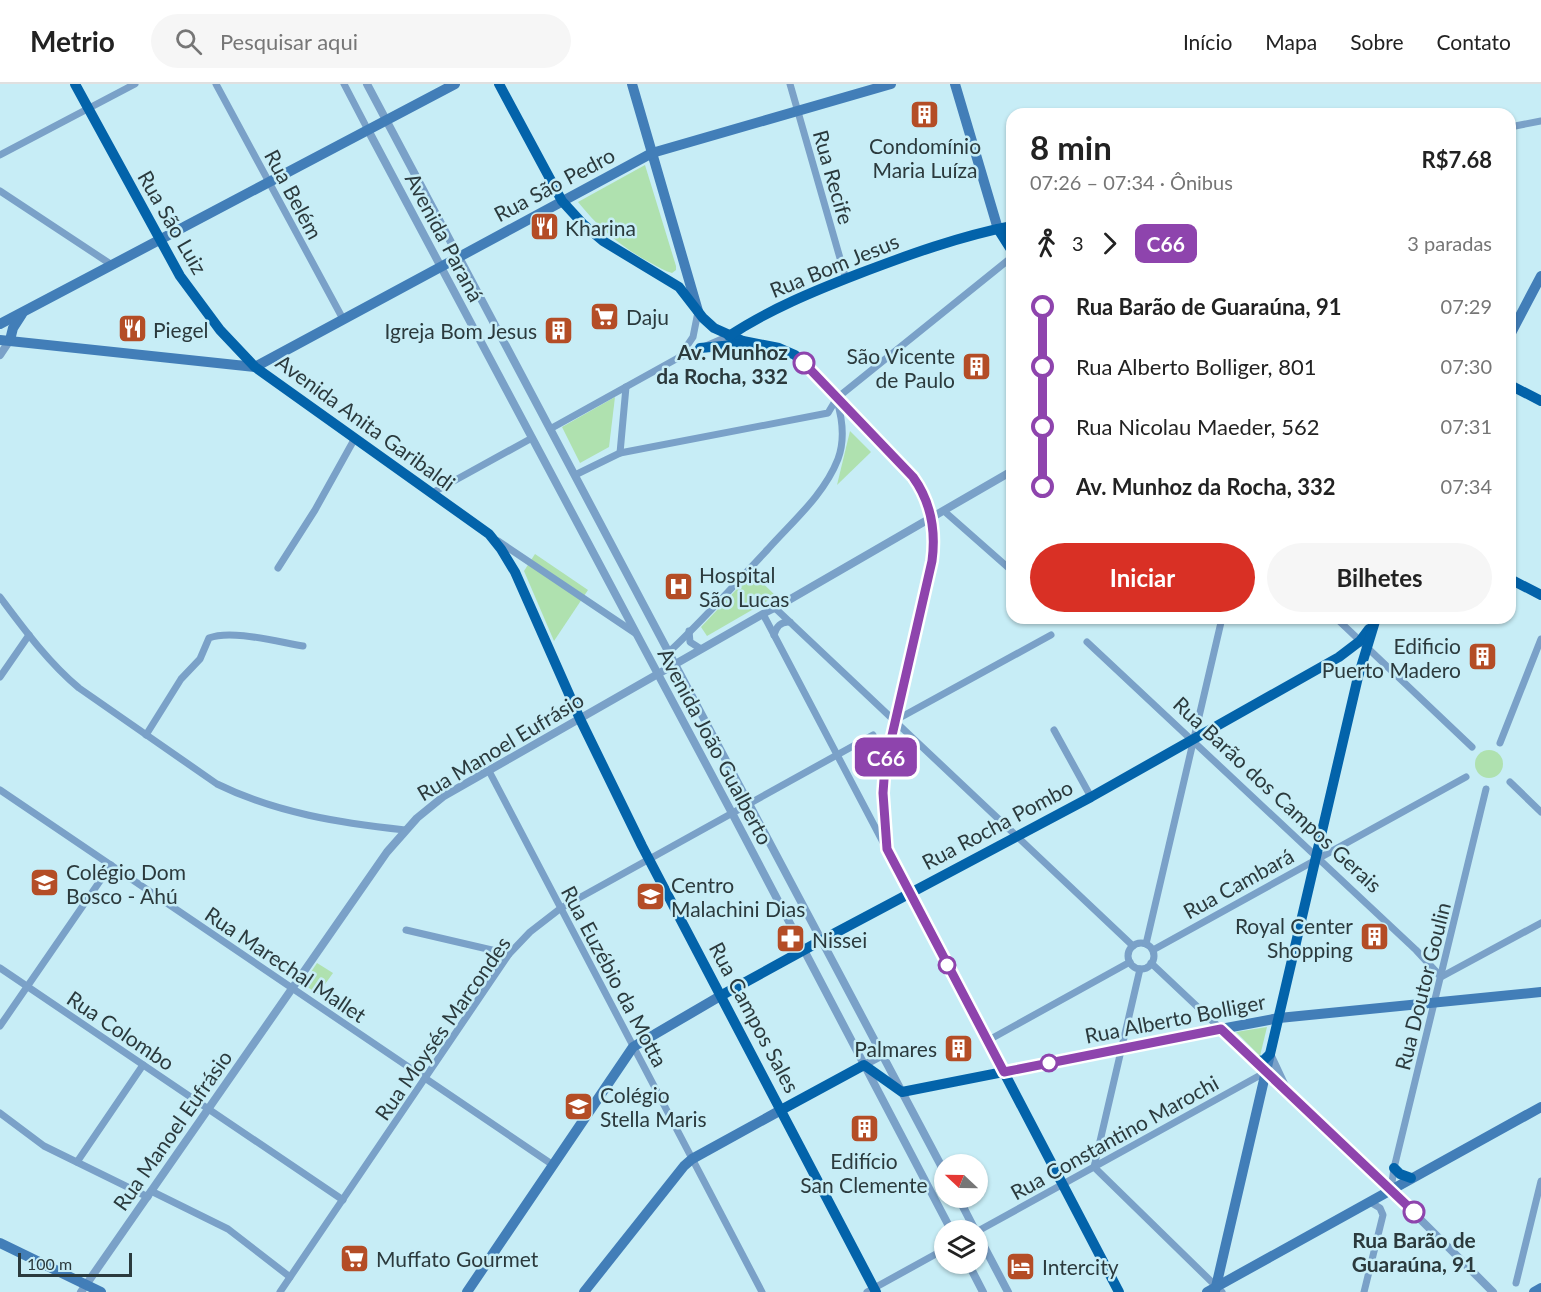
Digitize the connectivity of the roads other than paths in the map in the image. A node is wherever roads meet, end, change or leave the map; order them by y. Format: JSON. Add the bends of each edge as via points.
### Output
{"nodes":[{"id":1,"x":75,"y":84,"type":"edge"},
{"id":2,"x":135,"y":84,"type":"edge"},
{"id":3,"x":216,"y":84,"type":"edge"},
{"id":4,"x":344,"y":84,"type":"edge"},
{"id":5,"x":367,"y":84,"type":"edge"},
{"id":6,"x":455,"y":84,"type":"edge"},
{"id":7,"x":499,"y":84,"type":"edge"},
{"id":8,"x":632,"y":84,"type":"edge"},
{"id":9,"x":790,"y":84,"type":"edge"},
{"id":10,"x":891,"y":84,"type":"edge"},
{"id":11,"x":955,"y":84,"type":"edge"},
{"id":12,"x":88,"y":108,"type":"junction"},
{"id":13,"x":798,"y":111,"type":"junction"},
{"id":14,"x":386,"y":120,"type":"junction"},
{"id":15,"x":1541,"y":121,"type":"edge"},
{"id":16,"x":1516,"y":126,"type":"edge"},
{"id":17,"x":368,"y":130,"type":"junction"},
{"id":18,"x":652,"y":153,"type":"junction"},
{"id":19,"x":0,"y":155,"type":"edge"},
{"id":20,"x":269,"y":182,"type":"junction"},
{"id":21,"x":0,"y":191,"type":"edge"},
{"id":22,"x":562,"y":201,"type":"junction"},
{"id":23,"x":1006,"y":227,"type":"edge"},
{"id":24,"x":998,"y":229,"type":"junction"},
{"id":25,"x":160,"y":239,"type":"junction"},
{"id":26,"x":1006,"y":242,"type":"edge"},
{"id":27,"x":458,"y":257,"type":"junction"},
{"id":28,"x":1006,"y":262,"type":"edge"},
{"id":29,"x":112,"y":265,"type":"junction"},
{"id":30,"x":440,"y":267,"type":"junction"},
{"id":31,"x":1541,"y":276,"type":"edge"},
{"id":32,"x":846,"y":279,"type":"junction"},
{"id":33,"x":24,"y":311,"type":"junction"},
{"id":34,"x":698,"y":312,"type":"junction"},
{"id":35,"x":343,"y":319,"type":"junction"},
{"id":36,"x":0,"y":324,"type":"edge"},
{"id":37,"x":1516,"y":324,"type":"edge"},
{"id":38,"x":729,"y":336,"type":"junction"},
{"id":39,"x":5,"y":340,"type":"edge"},
{"id":40,"x":754,"y":344,"type":"junction"},
{"id":41,"x":700,"y":348,"type":"junction"},
{"id":42,"x":0,"y":355,"type":"edge"},
{"id":43,"x":678,"y":358,"type":"junction"},
{"id":44,"x":255,"y":367,"type":"junction"},
{"id":45,"x":626,"y":387,"type":"junction"},
{"id":46,"x":1516,"y":388,"type":"edge"},
{"id":47,"x":837,"y":398,"type":"junction"},
{"id":48,"x":1541,"y":401,"type":"edge"},
{"id":49,"x":550,"y":429,"type":"junction"},
{"id":50,"x":355,"y":438,"type":"junction"},
{"id":51,"x":532,"y":438,"type":"junction"},
{"id":52,"x":620,"y":453,"type":"junction"},
{"id":53,"x":575,"y":475,"type":"junction"},
{"id":54,"x":1006,"y":475,"type":"edge"},
{"id":55,"x":432,"y":493,"type":"junction"},
{"id":56,"x":944,"y":511,"type":"junction"},
{"id":57,"x":931,"y":518,"type":"junction"},
{"id":58,"x":489,"y":534,"type":"junction"},
{"id":59,"x":1006,"y":566,"type":"edge"},
{"id":60,"x":278,"y":568,"type":"dead end"},
{"id":61,"x":1516,"y":582,"type":"edge"},
{"id":62,"x":1541,"y":595,"type":"edge"},
{"id":63,"x":0,"y":597,"type":"edge"},
{"id":64,"x":775,"y":608,"type":"junction"},
{"id":65,"x":763,"y":614,"type":"junction"},
{"id":66,"x":790,"y":622,"type":"junction"},
{"id":67,"x":1221,"y":624,"type":"edge"},
{"id":68,"x":1342,"y":624,"type":"edge"},
{"id":69,"x":1373,"y":624,"type":"edge"},
{"id":70,"x":689,"y":631,"type":"junction"},
{"id":71,"x":635,"y":633,"type":"junction"},
{"id":72,"x":29,"y":635,"type":"junction"},
{"id":73,"x":774,"y":635,"type":"junction"},
{"id":74,"x":1051,"y":635,"type":"dead end"},
{"id":75,"x":1541,"y":639,"type":"edge"},
{"id":76,"x":1087,"y":642,"type":"dead end"},
{"id":77,"x":1364,"y":644,"type":"junction"},
{"id":78,"x":303,"y":646,"type":"dead end"},
{"id":79,"x":701,"y":649,"type":"junction"},
{"id":80,"x":669,"y":651,"type":"junction"},
{"id":81,"x":1339,"y":657,"type":"junction"},
{"id":82,"x":676,"y":664,"type":"junction"},
{"id":83,"x":657,"y":674,"type":"junction"},
{"id":84,"x":0,"y":677,"type":"edge"},
{"id":85,"x":1358,"y":677,"type":"junction"},
{"id":86,"x":580,"y":718,"type":"junction"},
{"id":87,"x":894,"y":721,"type":"junction"},
{"id":88,"x":1054,"y":730,"type":"dead end"},
{"id":89,"x":146,"y":735,"type":"junction"},
{"id":90,"x":873,"y":735,"type":"dead end"},
{"id":91,"x":1194,"y":740,"type":"junction"},
{"id":92,"x":1500,"y":742,"type":"dead end"},
{"id":93,"x":1472,"y":747,"type":"dead end"},
{"id":94,"x":837,"y":754,"type":"junction"},
{"id":95,"x":489,"y":771,"type":"junction"},
{"id":96,"x":1466,"y":777,"type":"dead end"},
{"id":97,"x":1510,"y":782,"type":"dead end"},
{"id":98,"x":1486,"y":789,"type":"dead end"},
{"id":99,"x":0,"y":790,"type":"edge"},
{"id":100,"x":1091,"y":797,"type":"junction"},
{"id":101,"x":750,"y":802,"type":"junction"},
{"id":102,"x":1541,"y":812,"type":"edge"},
{"id":103,"x":732,"y":813,"type":"junction"},
{"id":104,"x":405,"y":830,"type":"junction"},
{"id":105,"x":1017,"y":836,"type":"junction"},
{"id":106,"x":887,"y":849,"type":"junction"},
{"id":107,"x":649,"y":859,"type":"junction"},
{"id":108,"x":1317,"y":859,"type":"junction"},
{"id":109,"x":111,"y":865,"type":"junction"},
{"id":110,"x":909,"y":892,"type":"junction"},
{"id":111,"x":561,"y":908,"type":"junction"},
{"id":112,"x":1541,"y":923,"type":"edge"},
{"id":113,"x":406,"y":930,"type":"dead end"},
{"id":114,"x":1146,"y":944,"type":"junction"},
{"id":115,"x":813,"y":945,"type":"junction"},
{"id":116,"x":1133,"y":946,"type":"junction"},
{"id":117,"x":1153,"y":950,"type":"junction"},
{"id":118,"x":509,"y":954,"type":"junction"},
{"id":119,"x":1130,"y":962,"type":"junction"},
{"id":120,"x":1151,"y":963,"type":"junction"},
{"id":121,"x":0,"y":968,"type":"edge"},
{"id":122,"x":1140,"y":969,"type":"junction"},
{"id":123,"x":1441,"y":977,"type":"junction"},
{"id":124,"x":27,"y":987,"type":"junction"},
{"id":125,"x":292,"y":988,"type":"junction"},
{"id":126,"x":1541,"y":992,"type":"edge"},
{"id":127,"x":722,"y":995,"type":"junction"},
{"id":128,"x":1435,"y":1002,"type":"junction"},
{"id":129,"x":1279,"y":1018,"type":"junction"},
{"id":130,"x":1241,"y":1025,"type":"junction"},
{"id":131,"x":0,"y":1026,"type":"edge"},
{"id":132,"x":1221,"y":1029,"type":"junction"},
{"id":133,"x":1230,"y":1038,"type":"junction"},
{"id":134,"x":987,"y":1041,"type":"junction"},
{"id":135,"x":633,"y":1047,"type":"junction"},
{"id":136,"x":1122,"y":1048,"type":"junction"},
{"id":137,"x":1270,"y":1054,"type":"junction"},
{"id":138,"x":883,"y":1055,"type":"junction"},
{"id":139,"x":1255,"y":1062,"type":"junction"},
{"id":140,"x":142,"y":1065,"type":"junction"},
{"id":141,"x":864,"y":1065,"type":"junction"},
{"id":142,"x":1004,"y":1072,"type":"junction"},
{"id":143,"x":1266,"y":1072,"type":"junction"},
{"id":144,"x":425,"y":1078,"type":"junction"},
{"id":145,"x":902,"y":1092,"type":"junction"},
{"id":146,"x":1301,"y":1105,"type":"junction"},
{"id":147,"x":1541,"y":1107,"type":"edge"},
{"id":148,"x":208,"y":1109,"type":"junction"},
{"id":149,"x":781,"y":1110,"type":"junction"},
{"id":150,"x":0,"y":1113,"type":"edge"},
{"id":151,"x":935,"y":1154,"type":"edge"},
{"id":152,"x":692,"y":1159,"type":"junction"},
{"id":153,"x":77,"y":1162,"type":"junction"},
{"id":154,"x":553,"y":1165,"type":"junction"},
{"id":155,"x":1094,"y":1167,"type":"junction"},
{"id":156,"x":1394,"y":1168,"type":"junction"},
{"id":157,"x":1412,"y":1178,"type":"junction"},
{"id":158,"x":1541,"y":1181,"type":"edge"},
{"id":159,"x":1063,"y":1184,"type":"junction"},
{"id":160,"x":1391,"y":1190,"type":"junction"},
{"id":161,"x":149,"y":1194,"type":"junction"},
{"id":162,"x":342,"y":1200,"type":"junction"},
{"id":163,"x":1370,"y":1202,"type":"junction"},
{"id":164,"x":946,"y":1220,"type":"edge"},
{"id":165,"x":988,"y":1226,"type":"edge"},
{"id":166,"x":0,"y":1243,"type":"edge"},
{"id":167,"x":988,"y":1253,"type":"edge"},
{"id":168,"x":934,"y":1255,"type":"edge"},
{"id":169,"x":974,"y":1274,"type":"edge"},
{"id":170,"x":290,"y":1277,"type":"junction"},
{"id":171,"x":1516,"y":1283,"type":"dead end"},
{"id":172,"x":83,"y":1288,"type":"edge"},
{"id":173,"x":1541,"y":1288,"type":"edge"},
{"id":174,"x":873,"y":1291,"type":"edge"},
{"id":175,"x":1215,"y":1291,"type":"edge"},
{"id":176,"x":101,"y":1292,"type":"edge"},
{"id":177,"x":280,"y":1292,"type":"edge"},
{"id":178,"x":466,"y":1292,"type":"edge"},
{"id":179,"x":584,"y":1292,"type":"edge"},
{"id":180,"x":762,"y":1292,"type":"edge"},
{"id":181,"x":983,"y":1292,"type":"edge"},
{"id":182,"x":1008,"y":1292,"type":"edge"},
{"id":183,"x":1119,"y":1292,"type":"edge"},
{"id":184,"x":1364,"y":1292,"type":"edge"},
{"id":185,"x":1493,"y":1292,"type":"edge"},
{"id":186,"x":1534,"y":1292,"type":"edge"}],
"edges":[{"from":1,"to":12,"type":"main road","name":"Rua São Luiz"},
{"from":2,"to":12,"type":"street"},
{"from":3,"to":20,"type":"street","name":"Rua Belém"},
{"from":4,"to":17,"type":"street","name":"Avenida Paraná"},
{"from":5,"to":14,"type":"street","name":"Avenida Paraná"},
{"from":6,"to":14,"type":"main road"},
{"from":7,"to":22,"type":"main road"},
{"from":8,"to":18,"type":"main road"},
{"from":9,"to":13,"type":"street","name":"Rua Recife"},
{"from":10,"to":13,"type":"main road","name":"Rua São Pedro"},
{"from":11,"to":24,"type":"main road"},
{"from":12,"to":19,"type":"street"},
{"from":12,"to":25,"type":"main road","name":"Rua São Luiz"},
{"from":13,"to":18,"type":"main road","name":"Rua São Pedro"},
{"from":13,"to":32,"type":"street","name":"Rua Recife"},
{"from":14,"to":17,"type":"main road"},
{"from":14,"to":27,"type":"street","name":"Avenida Paraná"},
{"from":15,"to":16,"type":"street"},
{"from":17,"to":20,"type":"main road"},
{"from":17,"to":30,"type":"street","name":"Avenida Paraná"},
{"from":18,"to":22,"type":"main road","name":"Rua São Pedro"},
{"from":18,"to":34,"type":"main road"},
{"from":20,"to":25,"type":"main road"},
{"from":20,"to":35,"type":"street","name":"Rua Belém"},
{"from":21,"to":29,"type":"street"},
{"from":22,"to":27,"type":"main road","name":"Rua São Pedro"},
{"from":22,"to":34,"type":"main road","via":[[603,241],[679,287]]},
{"from":23,"to":24,"type":"main road","name":"Rua Bom Jesus"},
{"from":24,"to":26,"type":"main road"},
{"from":24,"to":32,"type":"main road","name":"Rua Bom Jesus","via":[[918,252]]},
{"from":25,"to":29,"type":"main road"},
{"from":25,"to":44,"type":"main road","name":"Rua São Luiz","via":[[207,314]]},
{"from":27,"to":30,"type":"main road","name":"Rua São Pedro"},
{"from":27,"to":49,"type":"street","name":"Avenida Paraná"},
{"from":28,"to":47,"type":"street"},
{"from":29,"to":33,"type":"main road"},
{"from":30,"to":35,"type":"main road","name":"Rua São Pedro"},
{"from":30,"to":51,"type":"street","name":"Avenida Paraná"},
{"from":31,"to":37,"type":"main road"},
{"from":32,"to":38,"type":"main road","name":"Rua Bom Jesus","via":[[758,318]]},
{"from":33,"to":36,"type":"main road"},
{"from":33,"to":39,"type":"main road"},
{"from":34,"to":38,"type":"main road"},
{"from":34,"to":43,"type":"street","name":"Rua Bom Jesus","via":[[693,337]]},
{"from":35,"to":44,"type":"main road","name":"Rua São Pedro"},
{"from":38,"to":40,"type":"main road"},
{"from":38,"to":41,"type":"street","name":"Rua Bom Jesus"},
{"from":39,"to":42,"type":"street"},
{"from":39,"to":44,"type":"main road","name":"Avenida Anita Garibaldi"},
{"from":40,"to":41,"type":"main road"},
{"from":40,"to":47,"type":"main road","via":[[795,355]]},
{"from":41,"to":43,"type":"street","name":"Rua Bom Jesus"},
{"from":43,"to":45,"type":"street","name":"Rua Bom Jesus"},
{"from":44,"to":50,"type":"main road","name":"Avenida Anita Garibaldi"},
{"from":45,"to":49,"type":"street","name":"Rua Bom Jesus"},
{"from":45,"to":52,"type":"street"},
{"from":46,"to":48,"type":"main road"},
{"from":47,"to":52,"type":"street","via":[[828,413]]},
{"from":47,"to":57,"type":"main road","via":[[913,477],[926,497]]},
{"from":47,"to":70,"type":"street","via":[[842,441],[839,457],[826,482]]},
{"from":49,"to":53,"type":"street","name":"Avenida João Gualberto"},
{"from":50,"to":55,"type":"main road","name":"Avenida Anita Garibaldi"},
{"from":50,"to":60,"type":"street"},
{"from":51,"to":55,"type":"street"},
{"from":51,"to":71,"type":"street","name":"Avenida João Gualberto"},
{"from":52,"to":53,"type":"street"},
{"from":53,"to":80,"type":"street","name":"Avenida João Gualberto"},
{"from":54,"to":56,"type":"street","name":"Rua Manoel Eufrásio"},
{"from":55,"to":58,"type":"main road","name":"Avenida Anita Garibaldi"},
{"from":56,"to":57,"type":"street","name":"Rua Manoel Eufrásio"},
{"from":56,"to":59,"type":"street"},
{"from":57,"to":64,"type":"street","name":"Rua Manoel Eufrásio"},
{"from":57,"to":87,"type":"main road","via":[[932,561]]},
{"from":58,"to":71,"type":"street","name":"Avenida Anita Garibaldi"},
{"from":58,"to":86,"type":"main road","name":"Rua Campos Sales","via":[[515,572]]},
{"from":61,"to":62,"type":"main road"},
{"from":63,"to":72,"type":"street"},
{"from":64,"to":65,"type":"street","name":"Rua Manoel Eufrásio"},
{"from":64,"to":66,"type":"street"},
{"from":65,"to":73,"type":"street"},
{"from":65,"to":79,"type":"street","name":"Rua Manoel Eufrásio"},
{"from":66,"to":73,"type":"street","via":[[781,623]]},
{"from":66,"to":87,"type":"street"},
{"from":67,"to":91,"type":"street"},
{"from":68,"to":77,"type":"street"},
{"from":69,"to":77,"type":"main road","name":"Rua Rocha Pombo"},
{"from":70,"to":79,"type":"street","via":[[690,642]]},
{"from":70,"to":80,"type":"street"},
{"from":71,"to":83,"type":"street","name":"Avenida João Gualberto"},
{"from":72,"to":84,"type":"street"},
{"from":72,"to":89,"type":"street","via":[[64,676]]},
{"from":73,"to":94,"type":"street"},
{"from":74,"to":87,"type":"street"},
{"from":75,"to":92,"type":"street"},
{"from":76,"to":91,"type":"street","name":"Rua Barão dos Campos Gerais"},
{"from":77,"to":81,"type":"main road","name":"Rua Rocha Pombo"},
{"from":77,"to":85,"type":"main road"},
{"from":77,"to":93,"type":"street"},
{"from":78,"to":89,"type":"street","via":[[230,634],[209,638],[200,659],[181,679]]},
{"from":79,"to":82,"type":"street","name":"Rua Manoel Eufrásio"},
{"from":80,"to":82,"type":"street","name":"Avenida João Gualberto"},
{"from":81,"to":85,"type":"main road","via":[[1353,662]]},
{"from":81,"to":91,"type":"main road","name":"Rua Rocha Pombo"},
{"from":82,"to":83,"type":"street","name":"Rua Manoel Eufrásio"},
{"from":82,"to":101,"type":"street","name":"Avenida João Gualberto"},
{"from":83,"to":86,"type":"street","name":"Rua Manoel Eufrásio"},
{"from":83,"to":103,"type":"street","name":"Avenida João Gualberto"},
{"from":85,"to":108,"type":"main road"},
{"from":86,"to":95,"type":"street","name":"Rua Manoel Eufrásio"},
{"from":86,"to":107,"type":"main road","name":"Rua Campos Sales"},
{"from":87,"to":105,"type":"street"},
{"from":87,"to":106,"type":"main road","via":[[883,793]]},
{"from":88,"to":100,"type":"street"},
{"from":89,"to":104,"type":"street","via":[[217,784],[250,798],[322,818]]},
{"from":90,"to":94,"type":"street","name":"Rua Moysés Marcondes"},
{"from":91,"to":100,"type":"main road","name":"Rua Rocha Pombo"},
{"from":91,"to":108,"type":"street","name":"Rua Barão dos Campos Gerais"},
{"from":91,"to":114,"type":"street"},
{"from":94,"to":101,"type":"street","name":"Rua Moysés Marcondes"},
{"from":94,"to":106,"type":"street"},
{"from":95,"to":104,"type":"street","name":"Rua Manoel Eufrásio","via":[[438,801]]},
{"from":95,"to":111,"type":"street","name":"Rua Euzébio da Motta"},
{"from":96,"to":108,"type":"street","name":"Rua Cambará"},
{"from":97,"to":102,"type":"street"},
{"from":98,"to":123,"type":"street","name":"Rua Doutor Goulin"},
{"from":99,"to":109,"type":"street","name":"Rua Marechal Mallet"},
{"from":100,"to":105,"type":"main road","name":"Rua Rocha Pombo"},
{"from":101,"to":103,"type":"street","name":"Rua Moysés Marcondes"},
{"from":101,"to":115,"type":"street","name":"Avenida João Gualberto"},
{"from":103,"to":107,"type":"street","name":"Rua Moysés Marcondes"},
{"from":103,"to":115,"type":"street","name":"Avenida João Gualberto"},
{"from":104,"to":125,"type":"street","name":"Rua Manoel Eufrásio"},
{"from":105,"to":110,"type":"main road","name":"Rua Rocha Pombo"},
{"from":105,"to":116,"type":"street"},
{"from":106,"to":110,"type":"main road"},
{"from":107,"to":111,"type":"street","name":"Rua Moysés Marcondes"},
{"from":107,"to":127,"type":"main road","name":"Rua Campos Sales"},
{"from":108,"to":117,"type":"street","name":"Rua Cambará"},
{"from":108,"to":123,"type":"street","name":"Rua Barão dos Campos Gerais"},
{"from":108,"to":129,"type":"main road"},
{"from":109,"to":124,"type":"street"},
{"from":109,"to":125,"type":"street","name":"Rua Marechal Mallet"},
{"from":110,"to":115,"type":"main road","name":"Rua Rocha Pombo"},
{"from":110,"to":134,"type":"main road"},
{"from":111,"to":118,"type":"street","name":"Rua Moysés Marcondes"},
{"from":111,"to":135,"type":"street","name":"Rua Euzébio da Motta"},
{"from":112,"to":123,"type":"street"},
{"from":113,"to":118,"type":"street"},
{"from":114,"to":116,"type":"street"},
{"from":114,"to":117,"type":"street"},
{"from":115,"to":127,"type":"main road","name":"Rua Rocha Pombo"},
{"from":115,"to":138,"type":"street","name":"Avenida João Gualberto"},
{"from":115,"to":141,"type":"street","name":"Avenida João Gualberto"},
{"from":116,"to":119,"type":"street","via":[[1128,955]]},
{"from":117,"to":120,"type":"street"},
{"from":118,"to":144,"type":"street","name":"Rua Moysés Marcondes"},
{"from":119,"to":122,"type":"street"},
{"from":119,"to":134,"type":"street"},
{"from":120,"to":122,"type":"street"},
{"from":120,"to":132,"type":"street"},
{"from":121,"to":124,"type":"street","name":"Rua Colombo"},
{"from":122,"to":136,"type":"street"},
{"from":123,"to":128,"type":"street","name":"Rua Doutor Goulin"},
{"from":124,"to":131,"type":"street"},
{"from":124,"to":140,"type":"street","name":"Rua Colombo"},
{"from":125,"to":144,"type":"street","name":"Rua Marechal Mallet"},
{"from":125,"to":148,"type":"street","name":"Rua Manoel Eufrásio"},
{"from":126,"to":128,"type":"main road","name":"Rua Alberto Bolliger"},
{"from":127,"to":135,"type":"main road","name":"Rua Rocha Pombo"},
{"from":127,"to":149,"type":"main road","name":"Rua Campos Sales"},
{"from":128,"to":129,"type":"main road","name":"Rua Alberto Bolliger"},
{"from":128,"to":156,"type":"street","name":"Rua Doutor Goulin"},
{"from":129,"to":130,"type":"main road","name":"Rua Alberto Bolliger"},
{"from":129,"to":137,"type":"main road"},
{"from":130,"to":132,"type":"main road","name":"Rua Alberto Bolliger"},
{"from":130,"to":133,"type":"main road"},
{"from":132,"to":133,"type":"main road"},
{"from":132,"to":136,"type":"main road","name":"Rua Alberto Bolliger"},
{"from":133,"to":139,"type":"main road"},
{"from":134,"to":142,"type":"main road"},
{"from":135,"to":152,"type":"street","name":"Rua Euzébio da Motta"},
{"from":135,"to":154,"type":"main road","name":"Rua Rocha Pombo"},
{"from":136,"to":142,"type":"main road","name":"Rua Alberto Bolliger"},
{"from":136,"to":155,"type":"street"},
{"from":137,"to":139,"type":"main road"},
{"from":137,"to":143,"type":"main road"},
{"from":137,"to":146,"type":"street","via":[[1281,1080]]},
{"from":138,"to":141,"type":"street"},
{"from":138,"to":145,"type":"street","name":"Avenida João Gualberto"},
{"from":139,"to":143,"type":"street"},
{"from":140,"to":148,"type":"street","name":"Rua Colombo"},
{"from":140,"to":153,"type":"street"},
{"from":141,"to":145,"type":"main road"},
{"from":141,"to":149,"type":"main road"},
{"from":141,"to":164,"type":"street","name":"Avenida João Gualberto"},
{"from":142,"to":145,"type":"main road","name":"Rua Alberto Bolliger"},
{"from":142,"to":159,"type":"main road"},
{"from":143,"to":146,"type":"street"},
{"from":143,"to":155,"type":"street","name":"Rua Constantino Marochi"},
{"from":143,"to":175,"type":"main road"},
{"from":144,"to":154,"type":"street","name":"Rua Marechal Mallet"},
{"from":144,"to":162,"type":"street","name":"Rua Moysés Marcondes"},
{"from":145,"to":151,"type":"street","name":"Avenida João Gualberto"},
{"from":146,"to":160,"type":"street"},
{"from":147,"to":157,"type":"main road"},
{"from":148,"to":161,"type":"street","name":"Rua Manoel Eufrásio"},
{"from":148,"to":162,"type":"street","name":"Rua Colombo"},
{"from":149,"to":152,"type":"main road"},
{"from":149,"to":174,"type":"main road","name":"Rua Campos Sales"},
{"from":150,"to":153,"type":"street","via":[[37,1142]]},
{"from":152,"to":179,"type":"main road"},
{"from":152,"to":180,"type":"street","name":"Rua Euzébio da Motta"},
{"from":153,"to":161,"type":"street"},
{"from":154,"to":178,"type":"main road","name":"Rua Rocha Pombo"},
{"from":155,"to":159,"type":"street","name":"Rua Constantino Marochi"},
{"from":155,"to":175,"type":"street"},
{"from":156,"to":157,"type":"main road"},
{"from":156,"to":160,"type":"street","name":"Rua Doutor Goulin"},
{"from":157,"to":160,"type":"main road"},
{"from":158,"to":171,"type":"street"},
{"from":159,"to":165,"type":"street","name":"Rua Constantino Marochi"},
{"from":159,"to":183,"type":"main road"},
{"from":160,"to":163,"type":"main road"},
{"from":160,"to":185,"type":"street"},
{"from":161,"to":170,"type":"street","via":[[228,1229]]},
{"from":161,"to":172,"type":"street","name":"Rua Manoel Eufrásio"},
{"from":162,"to":170,"type":"street","name":"Rua Moysés Marcondes"},
{"from":163,"to":175,"type":"main road"},
{"from":163,"to":184,"type":"street","via":[[1383,1215]]},
{"from":166,"to":172,"type":"main road"},
{"from":167,"to":182,"type":"street"},
{"from":168,"to":174,"type":"street"},
{"from":169,"to":181,"type":"street"},
{"from":170,"to":177,"type":"street","name":"Rua Moysés Marcondes"},
{"from":172,"to":176,"type":"main road"},
{"from":173,"to":186,"type":"main road"}]}
